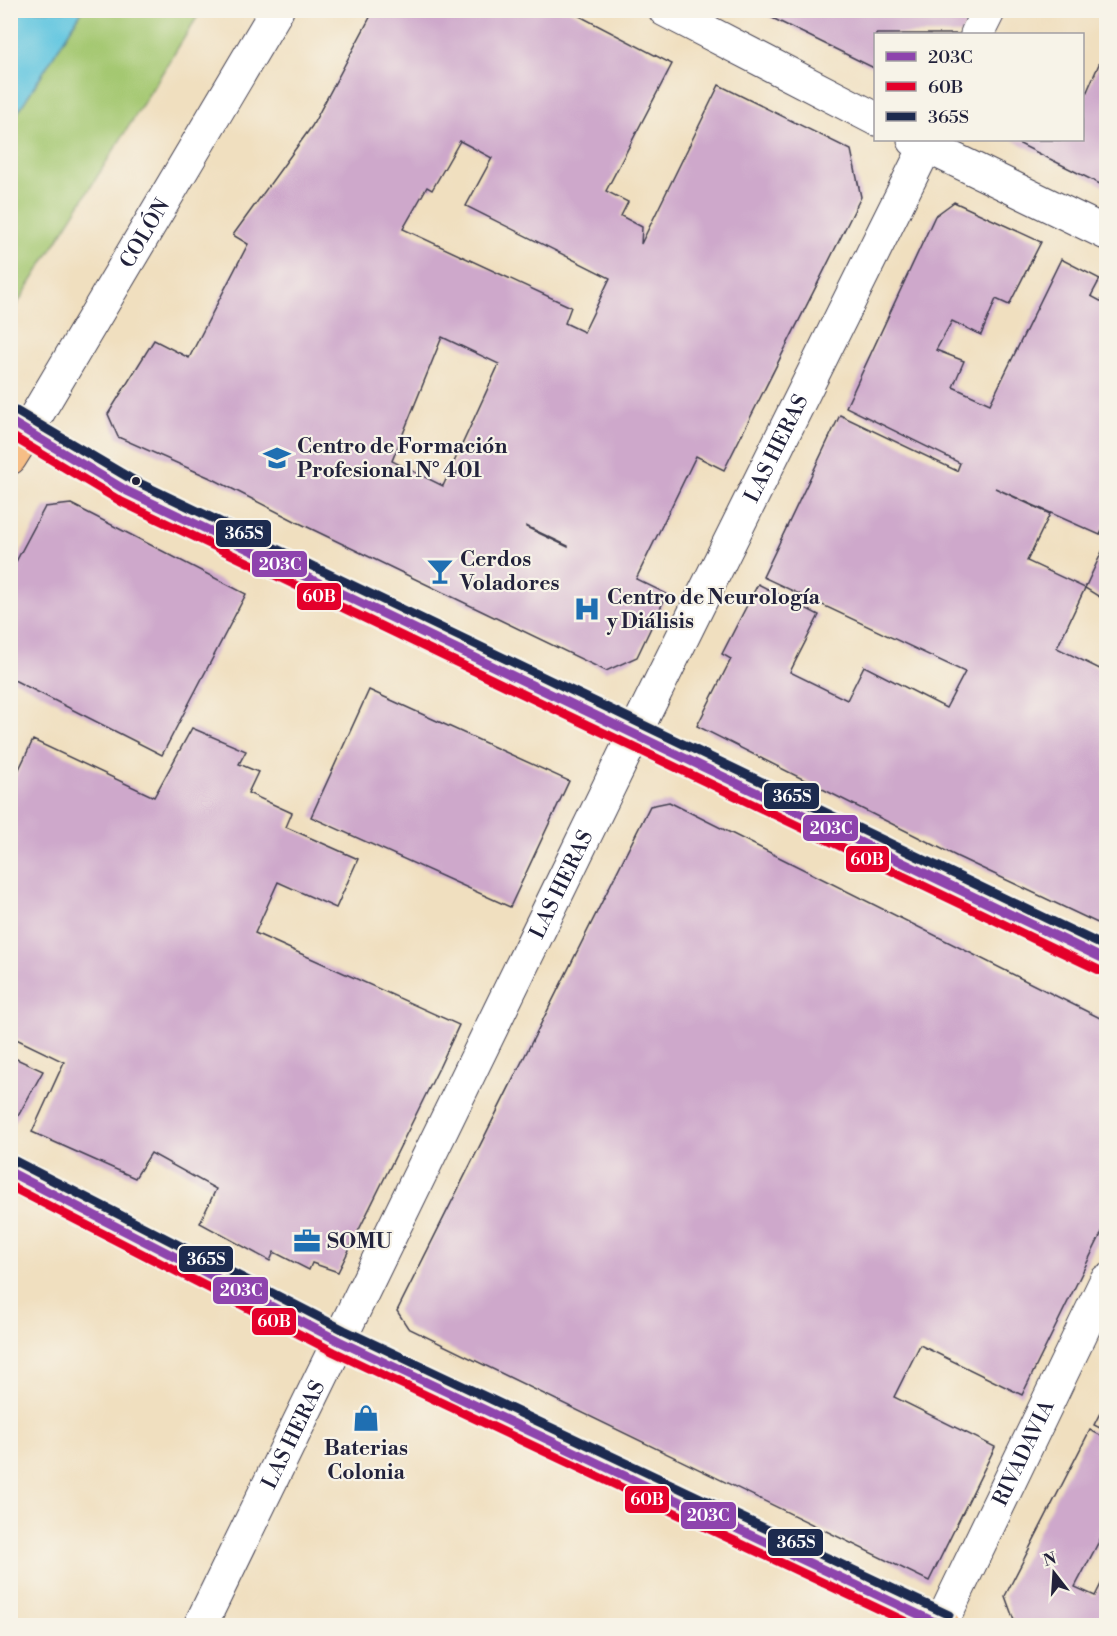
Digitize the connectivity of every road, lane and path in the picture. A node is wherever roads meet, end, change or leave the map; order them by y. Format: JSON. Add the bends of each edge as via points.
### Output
{"nodes":[{"id":1,"x":277,"y":10,"type":"edge"},
{"id":2,"x":665,"y":10,"type":"edge"},
{"id":3,"x":988,"y":10,"type":"edge"},
{"id":4,"x":977,"y":33,"type":"edge"},
{"id":5,"x":874,"y":118,"type":"edge"},
{"id":6,"x":923,"y":142,"type":"edge"},
{"id":7,"x":1107,"y":233,"type":"edge"},
{"id":8,"x":16,"y":437,"type":"edge"},
{"id":9,"x":636,"y":733,"type":"junction"},
{"id":10,"x":1107,"y":960,"type":"edge"},
{"id":11,"x":10,"y":1172,"type":"edge"},
{"id":12,"x":1107,"y":1281,"type":"edge"},
{"id":13,"x":339,"y":1341,"type":"junction"},
{"id":14,"x":942,"y":1625,"type":"edge"},
{"id":15,"x":200,"y":1626,"type":"edge"}],
"edges":[{"from":1,"to":8,"type":"street","name":"COLÓN"},
{"from":2,"to":5,"type":"street"},
{"from":3,"to":4,"type":"street"},
{"from":6,"to":7,"type":"street"},
{"from":6,"to":9,"type":"street","name":"LAS HERAS"},
{"from":8,"to":9,"type":"main road"},
{"from":9,"to":10,"type":"main road"},
{"from":9,"to":13,"type":"street","name":"LAS HERAS"},
{"from":11,"to":13,"type":"main road"},
{"from":12,"to":14,"type":"street","name":"RIVADAVIA"},
{"from":13,"to":14,"type":"main road"},
{"from":13,"to":15,"type":"street","name":"LAS HERAS"}]}
